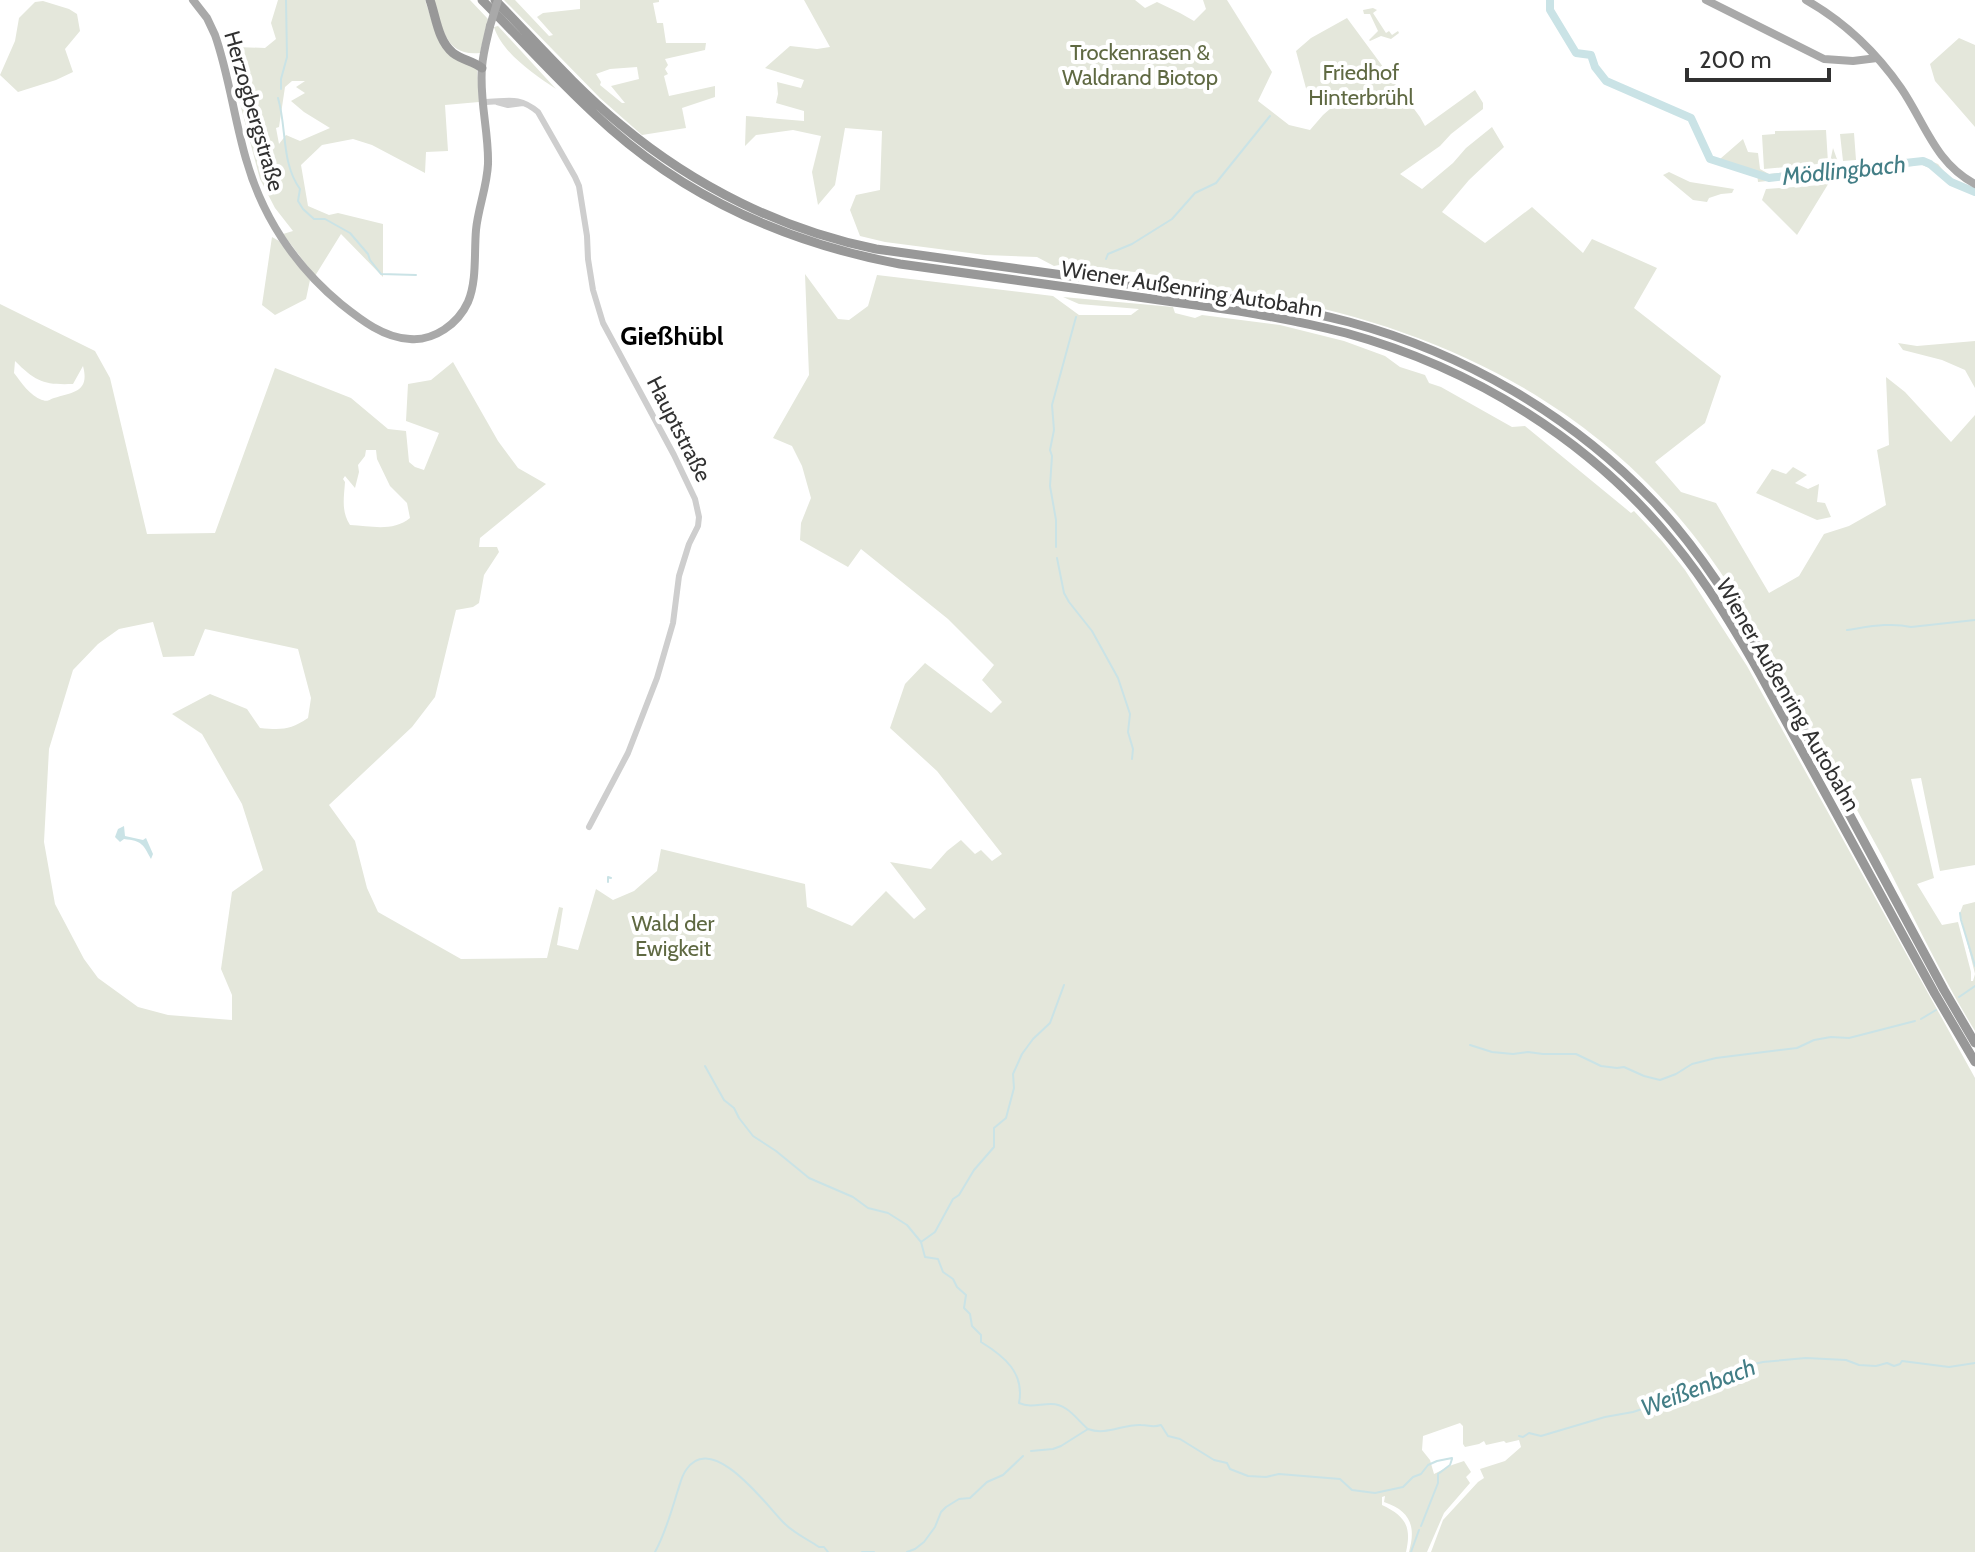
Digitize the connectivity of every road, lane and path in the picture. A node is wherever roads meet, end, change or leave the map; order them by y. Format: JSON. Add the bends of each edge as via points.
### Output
{"nodes":[{"id":1,"x":193,"y":0,"type":"edge"},
{"id":2,"x":430,"y":0,"type":"edge"},
{"id":3,"x":482,"y":0,"type":"edge"},
{"id":4,"x":496,"y":0,"type":"edge"},
{"id":5,"x":1706,"y":0,"type":"edge"},
{"id":6,"x":1806,"y":0,"type":"edge"},
{"id":7,"x":483,"y":56,"type":"junction"},
{"id":8,"x":1877,"y":58,"type":"junction"},
{"id":9,"x":471,"y":61,"type":"junction"},
{"id":10,"x":482,"y":68,"type":"junction"},
{"id":11,"x":483,"y":102,"type":"junction"},
{"id":12,"x":689,"y":180,"type":"junction"},
{"id":13,"x":1975,"y":184,"type":"edge"},
{"id":14,"x":810,"y":237,"type":"junction"},
{"id":15,"x":589,"y":827,"type":"dead end"},
{"id":16,"x":1975,"y":1043,"type":"edge"},
{"id":17,"x":1975,"y":1062,"type":"edge"}],
"edges":[{"from":1,"to":11,"type":"main road","name":"Herzogbergstraße","via":[[215,35],[245,157],[271,220],[316,281],[382,332],[414,340],[435,335],[459,316],[470,294],[488,153]]},
{"from":2,"to":9,"type":"highway","via":[[446,46]]},
{"from":3,"to":12,"type":"highway","via":[[612,130],[650,160]]},
{"from":4,"to":7,"type":"main road","bridge":true},
{"from":4,"to":12,"type":"highway","via":[[584,91]]},
{"from":5,"to":8,"type":"main road","via":[[1824,59]]},
{"from":6,"to":8,"type":"main road","via":[[1846,27]]},
{"from":7,"to":9,"type":"highway"},
{"from":7,"to":10,"type":"main road"},
{"from":8,"to":13,"type":"main road","via":[[1940,155]]},
{"from":9,"to":10,"type":"highway"},
{"from":10,"to":11,"type":"main road"},
{"from":11,"to":15,"type":"street","name":"Hauptstraße","via":[[530,105],[575,177],[603,323],[674,455],[699,517],[679,576],[673,623],[657,678],[628,753]]},
{"from":12,"to":14,"type":"highway"},
{"from":14,"to":16,"type":"highway","name":"Wiener Außenring Autobahn","via":[[1289,308],[1439,353],[1537,405],[1614,463],[1710,570],[1771,669]]},
{"from":14,"to":17,"type":"highway","name":"Wiener Außenring Autobahn","via":[[849,254],[900,264],[1226,309],[1346,333],[1433,363],[1540,421],[1644,508],[1700,577],[1760,674]]}]}
